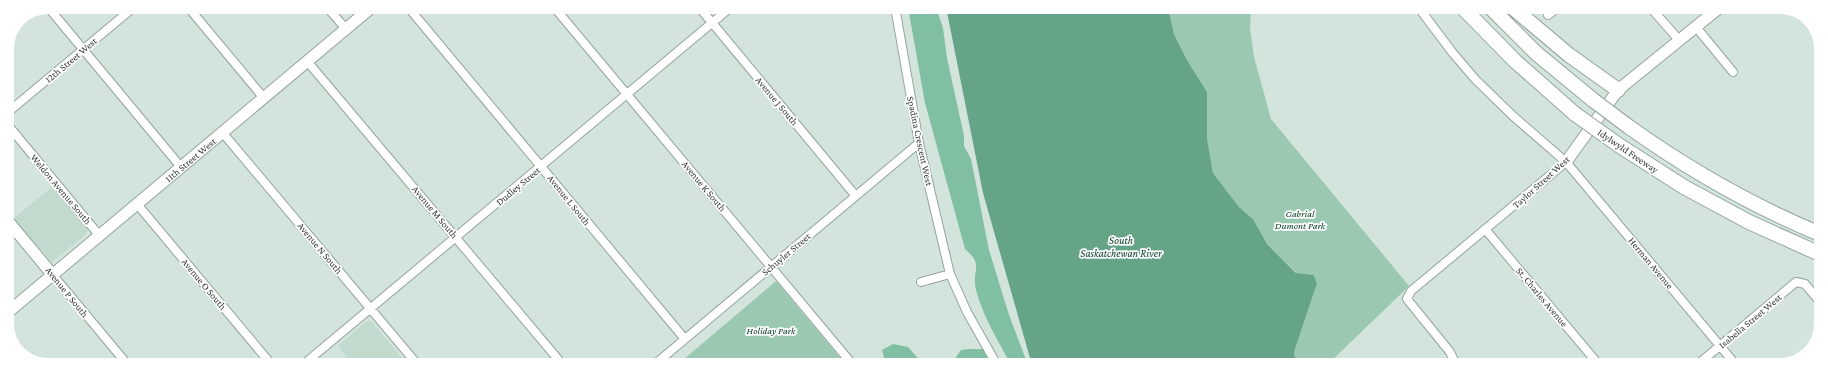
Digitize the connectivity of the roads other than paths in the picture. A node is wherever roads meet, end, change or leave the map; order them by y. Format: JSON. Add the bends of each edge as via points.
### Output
{"nodes":[{"id":1,"x":54,"y":14,"type":"edge"},
{"id":2,"x":126,"y":14,"type":"edge"},
{"id":3,"x":194,"y":14,"type":"edge"},
{"id":4,"x":333,"y":14,"type":"edge"},
{"id":5,"x":364,"y":14,"type":"edge"},
{"id":6,"x":414,"y":14,"type":"edge"},
{"id":7,"x":560,"y":14,"type":"edge"},
{"id":8,"x":705,"y":14,"type":"edge"},
{"id":9,"x":723,"y":14,"type":"edge"},
{"id":10,"x":896,"y":14,"type":"edge"},
{"id":11,"x":1424,"y":14,"type":"edge"},
{"id":12,"x":1469,"y":14,"type":"edge"},
{"id":13,"x":1497,"y":14,"type":"edge"},
{"id":14,"x":1519,"y":14,"type":"edge"},
{"id":15,"x":1656,"y":14,"type":"edge"},
{"id":16,"x":1712,"y":14,"type":"edge"},
{"id":17,"x":712,"y":23,"type":"junction"},
{"id":18,"x":1696,"y":27,"type":"junction"},
{"id":19,"x":346,"y":29,"type":"junction"},
{"id":20,"x":1679,"y":40,"type":"junction"},
{"id":21,"x":83,"y":50,"type":"junction"},
{"id":22,"x":307,"y":61,"type":"junction"},
{"id":23,"x":1733,"y":72,"type":"dead end"},
{"id":24,"x":1618,"y":90,"type":"junction"},
{"id":25,"x":627,"y":95,"type":"junction"},
{"id":26,"x":263,"y":97,"type":"junction"},
{"id":27,"x":14,"y":107,"type":"edge"},
{"id":28,"x":14,"y":132,"type":"edge"},
{"id":29,"x":222,"y":132,"type":"junction"},
{"id":30,"x":919,"y":143,"type":"junction"},
{"id":31,"x":1566,"y":162,"type":"junction"},
{"id":32,"x":180,"y":166,"type":"junction"},
{"id":33,"x":542,"y":166,"type":"junction"},
{"id":34,"x":856,"y":196,"type":"junction"},
{"id":35,"x":137,"y":204,"type":"junction"},
{"id":36,"x":14,"y":228,"type":"edge"},
{"id":37,"x":1486,"y":229,"type":"junction"},
{"id":38,"x":1814,"y":232,"type":"edge"},
{"id":39,"x":99,"y":235,"type":"junction"},
{"id":40,"x":456,"y":238,"type":"junction"},
{"id":41,"x":1814,"y":251,"type":"edge"},
{"id":42,"x":771,"y":267,"type":"junction"},
{"id":43,"x":52,"y":274,"type":"junction"},
{"id":44,"x":950,"y":274,"type":"junction"},
{"id":45,"x":921,"y":282,"type":"dead end"},
{"id":46,"x":1814,"y":295,"type":"edge"},
{"id":47,"x":14,"y":307,"type":"edge"},
{"id":48,"x":370,"y":308,"type":"junction"},
{"id":49,"x":684,"y":338,"type":"junction"},
{"id":50,"x":1720,"y":346,"type":"junction"},
{"id":51,"x":122,"y":358,"type":"edge"},
{"id":52,"x":266,"y":358,"type":"edge"},
{"id":53,"x":311,"y":358,"type":"edge"},
{"id":54,"x":412,"y":358,"type":"edge"},
{"id":55,"x":557,"y":358,"type":"edge"},
{"id":56,"x":661,"y":358,"type":"edge"},
{"id":57,"x":847,"y":358,"type":"edge"},
{"id":58,"x":993,"y":358,"type":"edge"},
{"id":59,"x":1453,"y":358,"type":"edge"},
{"id":60,"x":1593,"y":358,"type":"edge"},
{"id":61,"x":1706,"y":358,"type":"edge"},
{"id":62,"x":1730,"y":358,"type":"edge"}],
"edges":[{"from":1,"to":21,"type":"street"},
{"from":2,"to":21,"type":"street","name":"12th Street West"},
{"from":3,"to":26,"type":"street"},
{"from":4,"to":19,"type":"street"},
{"from":5,"to":19,"type":"street","name":"11th Street West"},
{"from":6,"to":33,"type":"street","name":"Avenue L South"},
{"from":7,"to":25,"type":"street","name":"Avenue K South"},
{"from":8,"to":17,"type":"street","name":"Avenue J South"},
{"from":9,"to":17,"type":"street","name":"Dudley Street"},
{"from":10,"to":30,"type":"street","name":"Spadina Crescent West"},
{"from":11,"to":31,"type":"street","name":"Herman Avenue","via":[[1475,78],[1513,116]]},
{"from":12,"to":41,"type":"highway","name":"Idylwyld Freeway","bridge":true,"via":[[1515,61],[1575,114],[1620,146],[1684,187],[1749,222]]},
{"from":13,"to":38,"type":"highway","name":"Idylwyld Freeway","bridge":true,"via":[[1536,53],[1593,100],[1656,146],[1701,174],[1792,223]]},
{"from":14,"to":24,"type":"highway","via":[[1569,55]]},
{"from":15,"to":20,"type":"street"},
{"from":16,"to":18,"type":"street","name":"Taylor Street West"},
{"from":17,"to":25,"type":"street","name":"Dudley Street"},
{"from":17,"to":34,"type":"street","name":"Avenue J South"},
{"from":18,"to":20,"type":"street","name":"Taylor Street West"},
{"from":18,"to":23,"type":"street"},
{"from":19,"to":22,"type":"street","name":"11th Street West"},
{"from":20,"to":24,"type":"street","name":"Taylor Street West"},
{"from":21,"to":27,"type":"street","name":"12th Street West"},
{"from":21,"to":32,"type":"street"},
{"from":22,"to":26,"type":"street","name":"11th Street West"},
{"from":22,"to":40,"type":"street","name":"Avenue M South"},
{"from":24,"to":31,"type":"street","name":"Taylor Street West"},
{"from":25,"to":33,"type":"street","name":"Dudley Street"},
{"from":25,"to":42,"type":"street","name":"Avenue K South"},
{"from":26,"to":29,"type":"street","name":"11th Street West"},
{"from":28,"to":39,"type":"street","name":"Weldon Avenue South"},
{"from":29,"to":32,"type":"street","name":"11th Street West"},
{"from":29,"to":48,"type":"street","name":"Avenue N South"},
{"from":30,"to":34,"type":"street","name":"Schuyler Street"},
{"from":30,"to":44,"type":"street","name":"Spadina Crescent West"},
{"from":31,"to":37,"type":"street","name":"Taylor Street West"},
{"from":31,"to":50,"type":"street","name":"Herman Avenue"},
{"from":32,"to":35,"type":"street","name":"11th Street West"},
{"from":33,"to":40,"type":"street","name":"Dudley Street"},
{"from":33,"to":49,"type":"street","name":"Avenue L South"},
{"from":34,"to":42,"type":"street","name":"Schuyler Street"},
{"from":35,"to":39,"type":"street","name":"11th Street West"},
{"from":35,"to":52,"type":"street","name":"Avenue O South"},
{"from":36,"to":43,"type":"street","name":"Avenue P South"},
{"from":37,"to":59,"type":"street","name":"Taylor Street West","via":[[1411,291],[1407,299]]},
{"from":37,"to":60,"type":"street","name":"St. Charles Avenue"},
{"from":39,"to":43,"type":"street","name":"11th Street West"},
{"from":40,"to":48,"type":"street","name":"Dudley Street"},
{"from":40,"to":55,"type":"street","name":"Avenue M South"},
{"from":42,"to":49,"type":"street","name":"Schuyler Street"},
{"from":42,"to":57,"type":"street","name":"Avenue K South"},
{"from":43,"to":47,"type":"street","name":"11th Street West"},
{"from":43,"to":51,"type":"street","name":"Avenue P South"},
{"from":44,"to":45,"type":"street"},
{"from":44,"to":58,"type":"street","name":"Spadina Crescent West","via":[[967,312]]},
{"from":46,"to":50,"type":"street","name":"Isabella Street West","via":[[1805,284],[1796,282]]},
{"from":48,"to":53,"type":"street","name":"Dudley Street"},
{"from":48,"to":54,"type":"street","name":"Avenue N South"},
{"from":49,"to":56,"type":"street","name":"Schuyler Street"},
{"from":50,"to":61,"type":"street","name":"Isabella Street West"},
{"from":50,"to":62,"type":"street","name":"Herman Avenue"}]}
